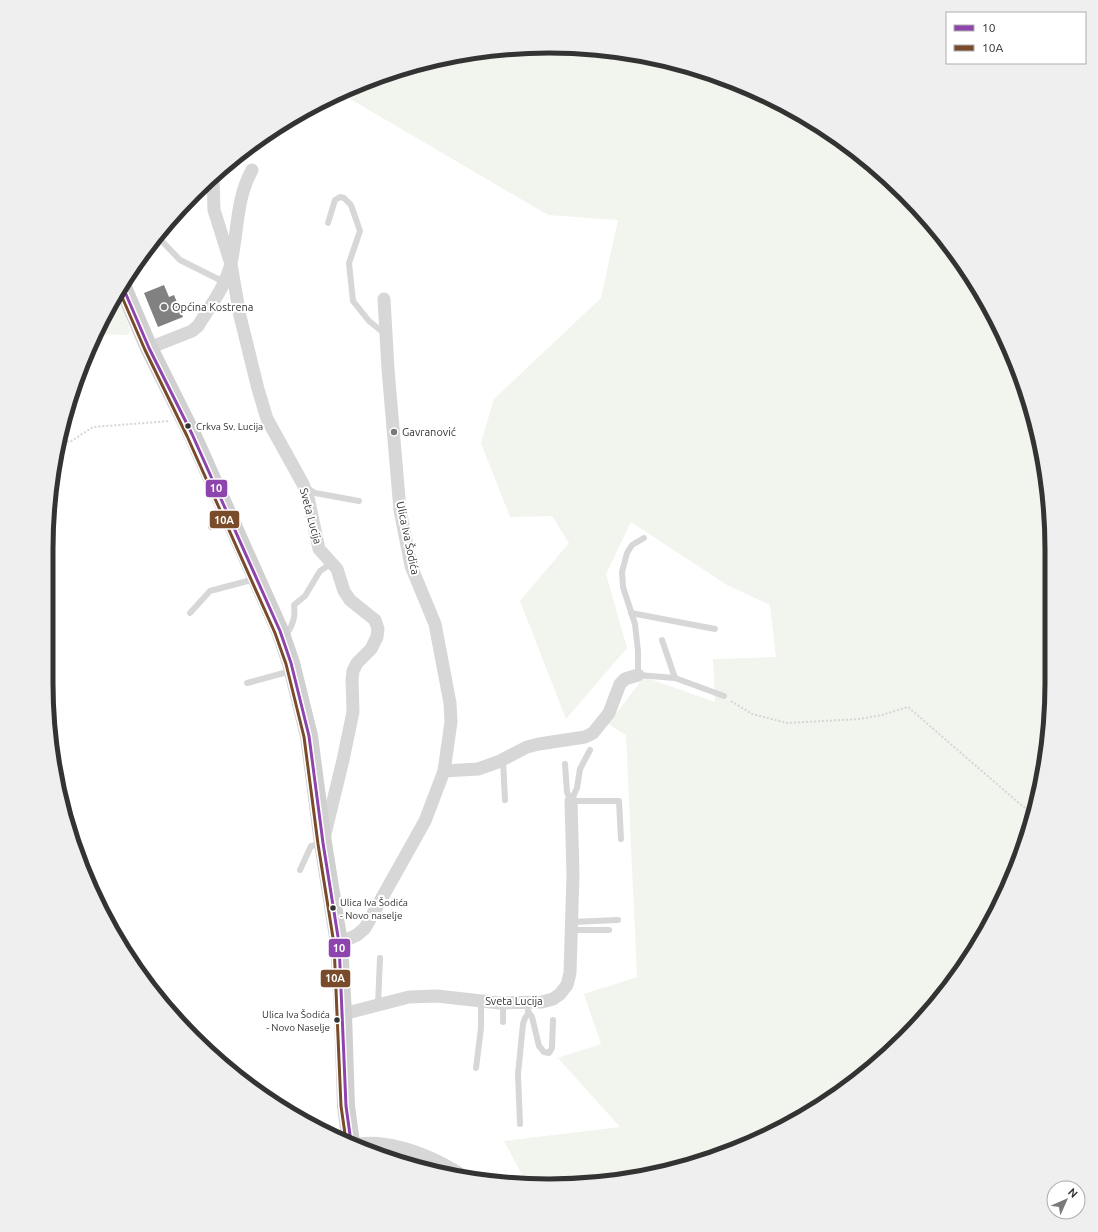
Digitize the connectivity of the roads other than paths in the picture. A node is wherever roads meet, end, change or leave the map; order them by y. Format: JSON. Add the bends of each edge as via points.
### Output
{"nodes":[{"id":1,"x":252,"y":170,"type":"dead end"},
{"id":2,"x":213,"y":184,"type":"edge"},
{"id":3,"x":328,"y":223,"type":"dead end"},
{"id":4,"x":161,"y":240,"type":"edge"},
{"id":5,"x":231,"y":264,"type":"junction"},
{"id":6,"x":224,"y":282,"type":"junction"},
{"id":7,"x":125,"y":292,"type":"edge"},
{"id":8,"x":384,"y":299,"type":"dead end"},
{"id":9,"x":386,"y":335,"type":"junction"},
{"id":10,"x":149,"y":348,"type":"junction"},
{"id":11,"x":303,"y":484,"type":"junction"},
{"id":12,"x":359,"y":501,"type":"dead end"},
{"id":13,"x":229,"y":517,"type":"junction"},
{"id":14,"x":211,"y":527,"type":"dead end"},
{"id":15,"x":644,"y":538,"type":"dead end"},
{"id":16,"x":332,"y":563,"type":"junction"},
{"id":17,"x":257,"y":579,"type":"junction"},
{"id":18,"x":190,"y":613,"type":"dead end"},
{"id":19,"x":631,"y":613,"type":"junction"},
{"id":20,"x":716,"y":629,"type":"dead end"},
{"id":21,"x":283,"y":640,"type":"junction"},
{"id":22,"x":662,"y":640,"type":"dead end"},
{"id":23,"x":292,"y":670,"type":"junction"},
{"id":24,"x":638,"y":675,"type":"junction"},
{"id":25,"x":675,"y":678,"type":"junction"},
{"id":26,"x":247,"y":683,"type":"dead end"},
{"id":27,"x":724,"y":696,"type":"road end"},
{"id":28,"x":590,"y":750,"type":"dead end"},
{"id":29,"x":502,"y":760,"type":"junction"},
{"id":30,"x":565,"y":764,"type":"dead end"},
{"id":31,"x":444,"y":771,"type":"junction"},
{"id":32,"x":505,"y":800,"type":"dead end"},
{"id":33,"x":571,"y":801,"type":"junction"},
{"id":34,"x":621,"y":839,"type":"dead end"},
{"id":35,"x":323,"y":843,"type":"junction"},
{"id":36,"x":300,"y":870,"type":"dead end"},
{"id":37,"x":618,"y":920,"type":"dead end"},
{"id":38,"x":571,"y":926,"type":"junction"},
{"id":39,"x":609,"y":930,"type":"dead end"},
{"id":40,"x":339,"y":943,"type":"junction"},
{"id":41,"x":380,"y":958,"type":"dead end"},
{"id":42,"x":481,"y":1001,"type":"junction"},
{"id":43,"x":502,"y":1003,"type":"junction"},
{"id":44,"x":378,"y":1005,"type":"junction"},
{"id":45,"x":528,"y":1008,"type":"junction"},
{"id":46,"x":344,"y":1014,"type":"junction"},
{"id":47,"x":553,"y":1020,"type":"dead end"},
{"id":48,"x":503,"y":1022,"type":"dead end"},
{"id":49,"x":476,"y":1068,"type":"dead end"},
{"id":50,"x":520,"y":1124,"type":"dead end"},
{"id":51,"x":350,"y":1137,"type":"edge"},
{"id":52,"x":366,"y":1144,"type":"edge"},
{"id":53,"x":447,"y":1168,"type":"edge"}],
"edges":[{"from":1,"to":5,"type":"street","name":"Sveta Lucija","via":[[239,206]]},
{"from":2,"to":5,"type":"street","name":"Sveta Lucija","via":[[214,210]]},
{"from":3,"to":9,"type":"lane","via":[[336,200],[344,198],[351,205],[360,231],[349,263],[353,300],[368,321]]},
{"from":4,"to":6,"type":"lane","via":[[180,260]]},
{"from":5,"to":6,"type":"street","name":"Sveta Lucija"},
{"from":5,"to":11,"type":"street","name":"Sveta Lucija","via":[[240,316],[267,419]]},
{"from":6,"to":10,"type":"street","name":"Sveta Lucija","via":[[198,326],[192,331]]},
{"from":7,"to":10,"type":"street","name":"Sveta Lucija"},
{"from":8,"to":9,"type":"street","name":"Ulica Iva Šodića"},
{"from":9,"to":31,"type":"street","name":"Ulica Iva Šodića","via":[[400,510],[412,566],[435,624],[450,703],[451,722]]},
{"from":10,"to":13,"type":"street","name":"Sveta Lucija","via":[[192,434]]},
{"from":11,"to":12,"type":"lane","via":[[315,492]]},
{"from":11,"to":16,"type":"street","name":"Sveta Lucija","via":[[319,549]]},
{"from":13,"to":14,"type":"lane"},
{"from":13,"to":17,"type":"street","name":"Sveta Lucija"},
{"from":15,"to":19,"type":"lane","via":[[632,545],[622,572],[623,587]]},
{"from":16,"to":21,"type":"lane","via":[[320,571],[305,596],[294,605],[294,622]]},
{"from":16,"to":35,"type":"street","name":"Sveta Lucija","via":[[337,568],[344,591],[350,600],[375,620],[378,629],[377,638],[371,649],[353,671],[353,712]]},
{"from":17,"to":18,"type":"lane","via":[[210,591]]},
{"from":17,"to":21,"type":"street","name":"Sveta Lucija"},
{"from":19,"to":20,"type":"lane"},
{"from":19,"to":24,"type":"lane","via":[[635,624]]},
{"from":21,"to":23,"type":"street","name":"Sveta Lucija"},
{"from":22,"to":25,"type":"lane"},
{"from":23,"to":26,"type":"lane"},
{"from":23,"to":35,"type":"street","name":"Sveta Lucija","via":[[309,736]]},
{"from":24,"to":25,"type":"lane"},
{"from":24,"to":29,"type":"street","via":[[620,684],[610,713],[593,733],[585,737],[527,747]]},
{"from":25,"to":27,"type":"lane"},
{"from":28,"to":33,"type":"lane","via":[[580,769],[577,788]]},
{"from":29,"to":31,"type":"street","via":[[478,769]]},
{"from":29,"to":32,"type":"lane"},
{"from":30,"to":33,"type":"lane","via":[[567,792]]},
{"from":31,"to":40,"type":"street","name":"Ulica Iva Šodića","via":[[425,821],[365,928],[357,935]]},
{"from":33,"to":34,"type":"lane","via":[[619,801]]},
{"from":33,"to":38,"type":"street","name":"Sveta Lucija"},
{"from":35,"to":36,"type":"lane","via":[[311,846]]},
{"from":35,"to":40,"type":"street","name":"Sveta Lucija"},
{"from":37,"to":38,"type":"lane"},
{"from":38,"to":39,"type":"lane"},
{"from":38,"to":45,"type":"street","name":"Sveta Lucija","via":[[570,973],[567,985],[553,999]]},
{"from":40,"to":46,"type":"street","name":"Sveta Lucija"},
{"from":41,"to":44,"type":"lane"},
{"from":42,"to":43,"type":"street","name":"Sveta Lucija"},
{"from":42,"to":44,"type":"street","name":"Sveta Lucija","via":[[436,996],[409,997]]},
{"from":42,"to":49,"type":"lane","via":[[482,1028]]},
{"from":43,"to":45,"type":"street","name":"Sveta Lucija"},
{"from":43,"to":48,"type":"lane"},
{"from":44,"to":46,"type":"street","name":"Sveta Lucija"},
{"from":45,"to":47,"type":"lane","via":[[539,1046],[544,1052],[549,1053],[552,1048]]},
{"from":45,"to":50,"type":"lane","via":[[523,1024],[518,1067]]},
{"from":46,"to":51,"type":"street","name":"Sveta Lucija","via":[[346,1106]]},
{"from":52,"to":53,"type":"street","via":[[381,1143],[413,1151]]}]}
